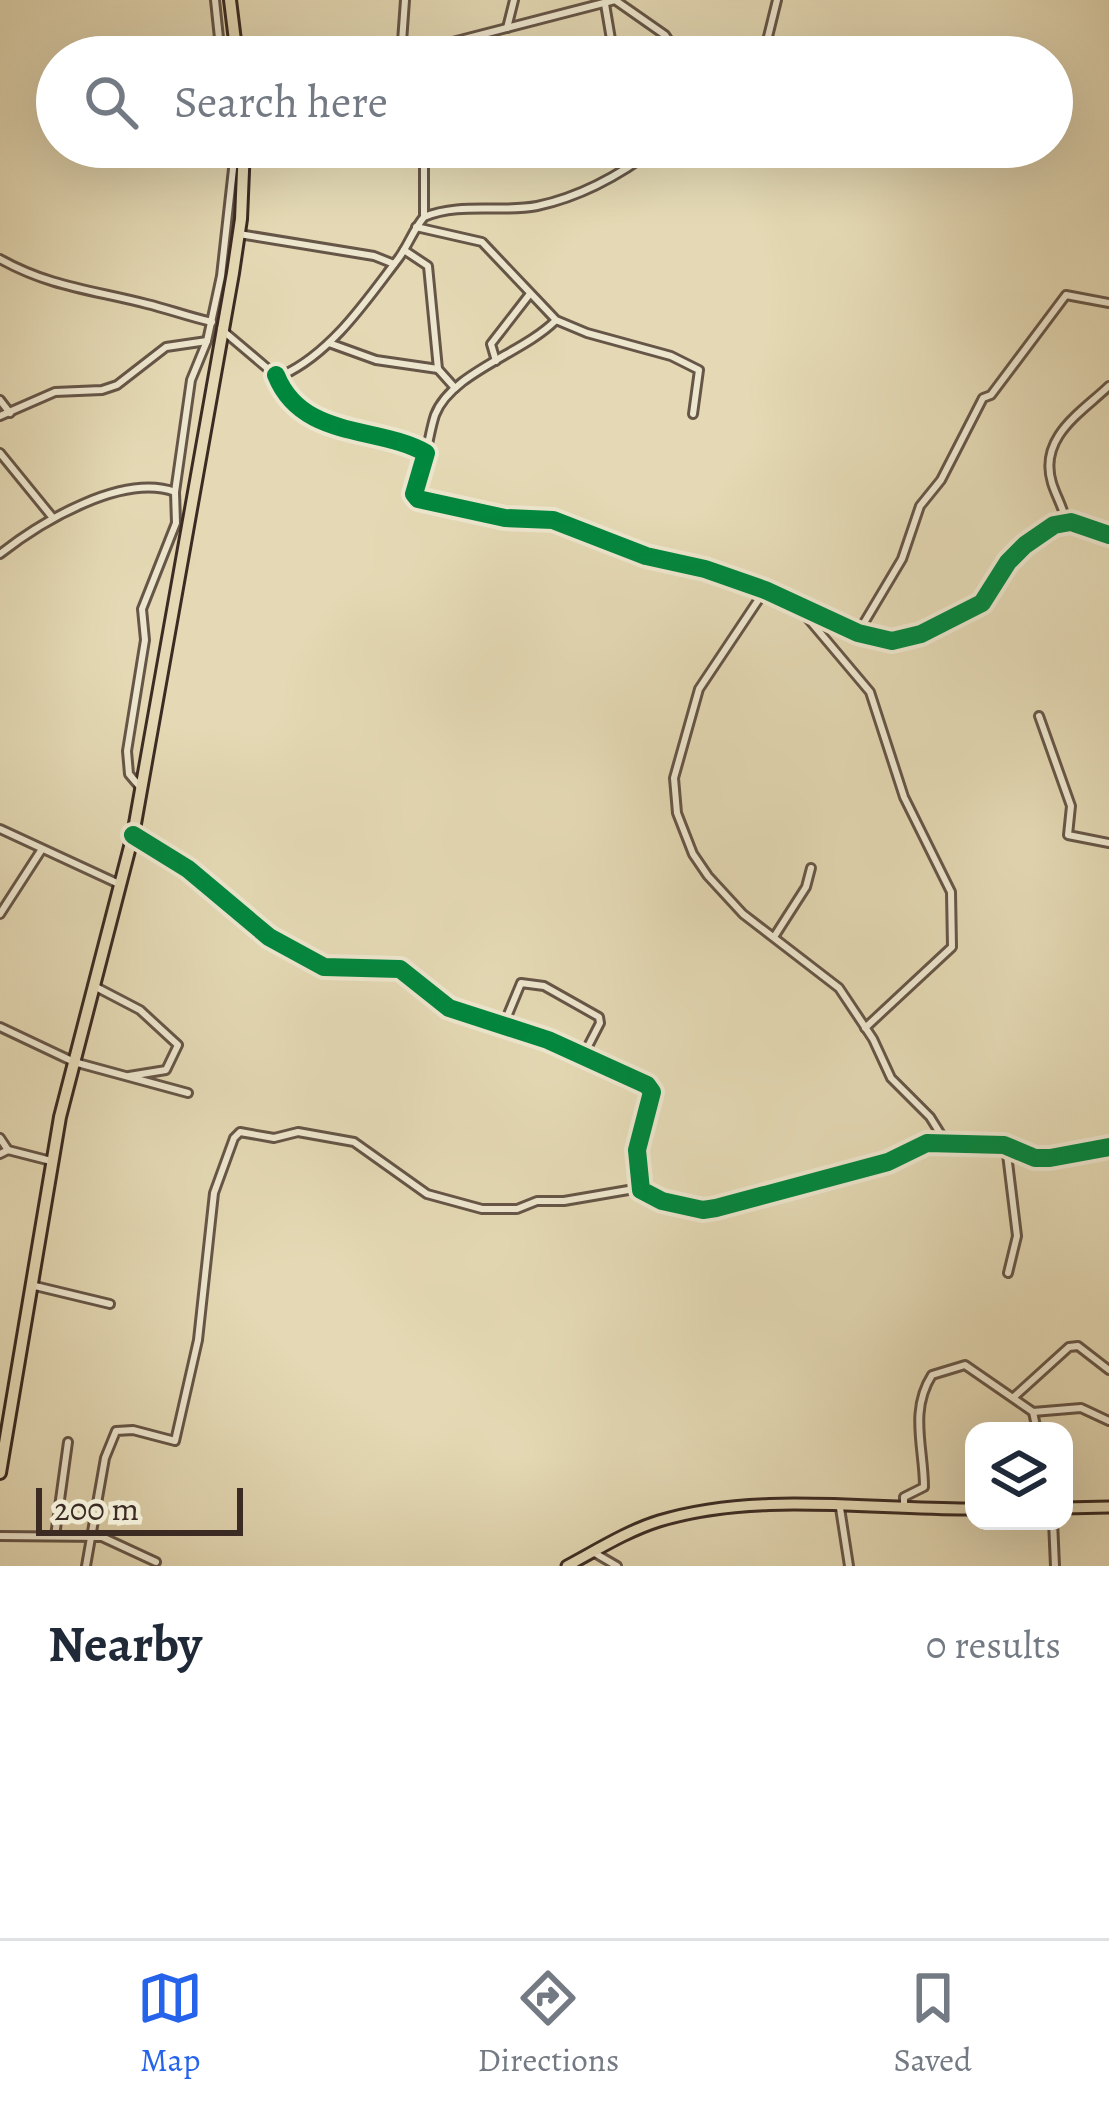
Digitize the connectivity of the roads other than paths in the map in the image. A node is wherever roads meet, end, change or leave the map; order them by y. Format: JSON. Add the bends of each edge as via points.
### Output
{"nodes":[{"id":1,"x":214,"y":0,"type":"edge"},
{"id":2,"x":230,"y":0,"type":"edge"},
{"id":3,"x":405,"y":0,"type":"edge"},
{"id":4,"x":514,"y":0,"type":"edge"},
{"id":5,"x":777,"y":0,"type":"edge"},
{"id":6,"x":605,"y":4,"type":"junction"},
{"id":7,"x":507,"y":28,"type":"junction"},
{"id":8,"x":218,"y":36,"type":"edge"},
{"id":9,"x":234,"y":36,"type":"edge"},
{"id":10,"x":400,"y":36,"type":"edge"},
{"id":11,"x":475,"y":36,"type":"edge"},
{"id":12,"x":610,"y":36,"type":"edge"},
{"id":13,"x":666,"y":36,"type":"edge"},
{"id":14,"x":769,"y":36,"type":"edge"},
{"id":15,"x":232,"y":168,"type":"edge"},
{"id":16,"x":243,"y":168,"type":"edge"},
{"id":17,"x":424,"y":168,"type":"edge"},
{"id":18,"x":626,"y":168,"type":"edge"},
{"id":19,"x":424,"y":218,"type":"junction"},
{"id":20,"x":416,"y":227,"type":"junction"},
{"id":21,"x":239,"y":234,"type":"junction"},
{"id":22,"x":404,"y":250,"type":"junction"},
{"id":23,"x":0,"y":259,"type":"edge"},
{"id":24,"x":394,"y":264,"type":"junction"},
{"id":25,"x":529,"y":294,"type":"junction"},
{"id":26,"x":1109,"y":303,"type":"edge"},
{"id":27,"x":556,"y":320,"type":"junction"},
{"id":28,"x":216,"y":325,"type":"junction"},
{"id":29,"x":207,"y":341,"type":"junction"},
{"id":30,"x":329,"y":343,"type":"junction"},
{"id":31,"x":496,"y":361,"type":"junction"},
{"id":32,"x":438,"y":369,"type":"junction"},
{"id":33,"x":277,"y":374,"type":"junction"},
{"id":34,"x":1109,"y":386,"type":"edge"},
{"id":35,"x":455,"y":388,"type":"junction"},
{"id":36,"x":0,"y":400,"type":"edge"},
{"id":37,"x":10,"y":413,"type":"junction"},
{"id":38,"x":692,"y":414,"type":"dead end"},
{"id":39,"x":0,"y":416,"type":"edge"},
{"id":40,"x":426,"y":453,"type":"junction"},
{"id":41,"x":0,"y":454,"type":"edge"},
{"id":42,"x":176,"y":492,"type":"junction"},
{"id":43,"x":53,"y":518,"type":"junction"},
{"id":44,"x":1066,"y":521,"type":"junction"},
{"id":45,"x":1109,"y":535,"type":"edge"},
{"id":46,"x":0,"y":554,"type":"edge"},
{"id":47,"x":765,"y":590,"type":"junction"},
{"id":48,"x":797,"y":607,"type":"junction"},
{"id":49,"x":858,"y":633,"type":"junction"},
{"id":50,"x":1040,"y":716,"type":"dead end"},
{"id":51,"x":140,"y":787,"type":"junction"},
{"id":52,"x":0,"y":829,"type":"edge"},
{"id":53,"x":134,"y":835,"type":"junction"},
{"id":54,"x":1109,"y":843,"type":"edge"},
{"id":55,"x":42,"y":849,"type":"junction"},
{"id":56,"x":811,"y":868,"type":"dead end"},
{"id":57,"x":118,"y":884,"type":"junction"},
{"id":58,"x":0,"y":914,"type":"edge"},
{"id":59,"x":774,"y":937,"type":"junction"},
{"id":60,"x":94,"y":986,"type":"junction"},
{"id":61,"x":504,"y":1024,"type":"junction"},
{"id":62,"x":0,"y":1027,"type":"edge"},
{"id":63,"x":865,"y":1028,"type":"junction"},
{"id":64,"x":583,"y":1055,"type":"junction"},
{"id":65,"x":74,"y":1062,"type":"junction"},
{"id":66,"x":125,"y":1077,"type":"junction"},
{"id":67,"x":188,"y":1093,"type":"dead end"},
{"id":68,"x":0,"y":1138,"type":"edge"},
{"id":69,"x":945,"y":1141,"type":"junction"},
{"id":70,"x":1006,"y":1146,"type":"junction"},
{"id":71,"x":1109,"y":1148,"type":"edge"},
{"id":72,"x":4,"y":1152,"type":"edge"},
{"id":73,"x":52,"y":1161,"type":"junction"},
{"id":74,"x":640,"y":1188,"type":"junction"},
{"id":75,"x":1008,"y":1274,"type":"dead end"},
{"id":76,"x":31,"y":1286,"type":"junction"},
{"id":77,"x":110,"y":1304,"type":"dead end"},
{"id":78,"x":1109,"y":1370,"type":"edge"},
{"id":79,"x":1015,"y":1396,"type":"junction"},
{"id":80,"x":1034,"y":1412,"type":"junction"},
{"id":81,"x":1109,"y":1421,"type":"edge"},
{"id":82,"x":1036,"y":1422,"type":"edge"},
{"id":83,"x":68,"y":1442,"type":"dead end"},
{"id":84,"x":0,"y":1473,"type":"edge"},
{"id":85,"x":1109,"y":1507,"type":"edge"},
{"id":86,"x":840,"y":1508,"type":"junction"},
{"id":87,"x":1073,"y":1508,"type":"edge"},
{"id":88,"x":904,"y":1509,"type":"junction"},
{"id":89,"x":965,"y":1509,"type":"edge"},
{"id":90,"x":1053,"y":1530,"type":"edge"},
{"id":91,"x":0,"y":1536,"type":"edge"},
{"id":92,"x":89,"y":1536,"type":"junction"},
{"id":93,"x":55,"y":1537,"type":"junction"},
{"id":94,"x":593,"y":1552,"type":"junction"},
{"id":95,"x":156,"y":1562,"type":"dead end"},
{"id":96,"x":86,"y":1566,"type":"edge"},
{"id":97,"x":567,"y":1566,"type":"edge"},
{"id":98,"x":617,"y":1566,"type":"edge"},
{"id":99,"x":849,"y":1566,"type":"edge"},
{"id":100,"x":1055,"y":1566,"type":"edge"}],
"edges":[{"from":1,"to":8,"type":"street"},
{"from":2,"to":9,"type":"highway"},
{"from":3,"to":10,"type":"street"},
{"from":4,"to":7,"type":"street"},
{"from":5,"to":14,"type":"street"},
{"from":6,"to":7,"type":"street"},
{"from":6,"to":12,"type":"street"},
{"from":6,"to":13,"type":"street","via":[[615,0]]},
{"from":7,"to":11,"type":"street"},
{"from":15,"to":28,"type":"street"},
{"from":16,"to":21,"type":"highway"},
{"from":17,"to":19,"type":"street"},
{"from":18,"to":19,"type":"street","via":[[538,206]]},
{"from":19,"to":20,"type":"street"},
{"from":20,"to":22,"type":"street"},
{"from":20,"to":25,"type":"street","via":[[482,242]]},
{"from":21,"to":24,"type":"street"},
{"from":21,"to":28,"type":"highway"},
{"from":22,"to":24,"type":"street"},
{"from":22,"to":32,"type":"street","via":[[428,266]]},
{"from":23,"to":28,"type":"street","via":[[79,291]]},
{"from":24,"to":30,"type":"street"},
{"from":25,"to":27,"type":"street"},
{"from":25,"to":31,"type":"street","via":[[491,344]]},
{"from":26,"to":49,"type":"street","via":[[1066,295],[982,398]]},
{"from":27,"to":31,"type":"street"},
{"from":27,"to":38,"type":"street","via":[[699,370]]},
{"from":28,"to":29,"type":"street"},
{"from":28,"to":33,"type":"street"},
{"from":28,"to":51,"type":"highway"},
{"from":29,"to":37,"type":"street","via":[[166,347],[117,386],[56,392]]},
{"from":29,"to":42,"type":"street","via":[[191,380]]},
{"from":30,"to":32,"type":"street"},
{"from":30,"to":33,"type":"street","via":[[310,362]]},
{"from":31,"to":35,"type":"street"},
{"from":32,"to":35,"type":"street"},
{"from":33,"to":40,"type":"street","via":[[294,402],[327,425]]},
{"from":34,"to":44,"type":"street","via":[[1070,418],[1053,449],[1050,478]]},
{"from":35,"to":40,"type":"street","via":[[435,413]]},
{"from":36,"to":37,"type":"street"},
{"from":37,"to":39,"type":"street"},
{"from":40,"to":47,"type":"street","via":[[418,499],[553,520]]},
{"from":41,"to":43,"type":"street"},
{"from":42,"to":43,"type":"street","via":[[141,484]]},
{"from":42,"to":51,"type":"street","via":[[173,538],[142,609],[145,640],[127,751]]},
{"from":43,"to":46,"type":"street"},
{"from":44,"to":45,"type":"street"},
{"from":44,"to":49,"type":"street","via":[[1024,544],[976,607],[905,640]]},
{"from":47,"to":48,"type":"street"},
{"from":47,"to":59,"type":"street","via":[[700,689],[674,795],[698,861],[742,914]]},
{"from":48,"to":49,"type":"street"},
{"from":48,"to":63,"type":"street","via":[[868,687],[900,788],[954,902],[952,947]]},
{"from":50,"to":54,"type":"street","via":[[1071,806],[1069,835]]},
{"from":51,"to":53,"type":"highway"},
{"from":52,"to":55,"type":"street"},
{"from":53,"to":57,"type":"highway"},
{"from":53,"to":61,"type":"street","via":[[290,950],[324,967],[400,969],[437,1002]]},
{"from":55,"to":57,"type":"street"},
{"from":55,"to":58,"type":"street"},
{"from":56,"to":59,"type":"street"},
{"from":57,"to":60,"type":"highway"},
{"from":59,"to":63,"type":"street","via":[[828,976]]},
{"from":60,"to":65,"type":"highway"},
{"from":60,"to":66,"type":"street","via":[[140,1010],[178,1045],[166,1070]]},
{"from":61,"to":64,"type":"street"},
{"from":61,"to":64,"type":"street","via":[[521,983],[544,986],[598,1017]]},
{"from":62,"to":65,"type":"street"},
{"from":63,"to":69,"type":"street","via":[[896,1085]]},
{"from":64,"to":74,"type":"street","via":[[650,1088],[637,1150]]},
{"from":65,"to":66,"type":"street"},
{"from":65,"to":73,"type":"highway"},
{"from":66,"to":67,"type":"street"},
{"from":68,"to":72,"type":"street"},
{"from":69,"to":70,"type":"street"},
{"from":69,"to":74,"type":"street","via":[[716,1208],[662,1201]]},
{"from":70,"to":71,"type":"street","via":[[1036,1158]]},
{"from":70,"to":75,"type":"street","via":[[1017,1230]]},
{"from":72,"to":73,"type":"street"},
{"from":73,"to":76,"type":"highway"},
{"from":74,"to":92,"type":"street","via":[[482,1209],[427,1194],[354,1142],[240,1132],[214,1193],[198,1340],[175,1441],[116,1431]]},
{"from":76,"to":77,"type":"street"},
{"from":76,"to":84,"type":"highway"},
{"from":78,"to":79,"type":"street","via":[[1069,1347]]},
{"from":79,"to":80,"type":"street"},
{"from":79,"to":88,"type":"street","via":[[965,1365],[929,1378],[918,1428],[925,1486],[904,1497]]},
{"from":80,"to":81,"type":"street","via":[[1081,1408]]},
{"from":80,"to":82,"type":"street"},
{"from":83,"to":93,"type":"street"},
{"from":85,"to":87,"type":"main road"},
{"from":86,"to":88,"type":"main road"},
{"from":86,"to":94,"type":"main road","via":[[679,1516]]},
{"from":86,"to":99,"type":"street"},
{"from":88,"to":89,"type":"main road"},
{"from":90,"to":100,"type":"street"},
{"from":91,"to":93,"type":"street"},
{"from":92,"to":93,"type":"street"},
{"from":92,"to":95,"type":"street"},
{"from":92,"to":96,"type":"street"},
{"from":94,"to":97,"type":"main road"},
{"from":94,"to":98,"type":"street"}]}
